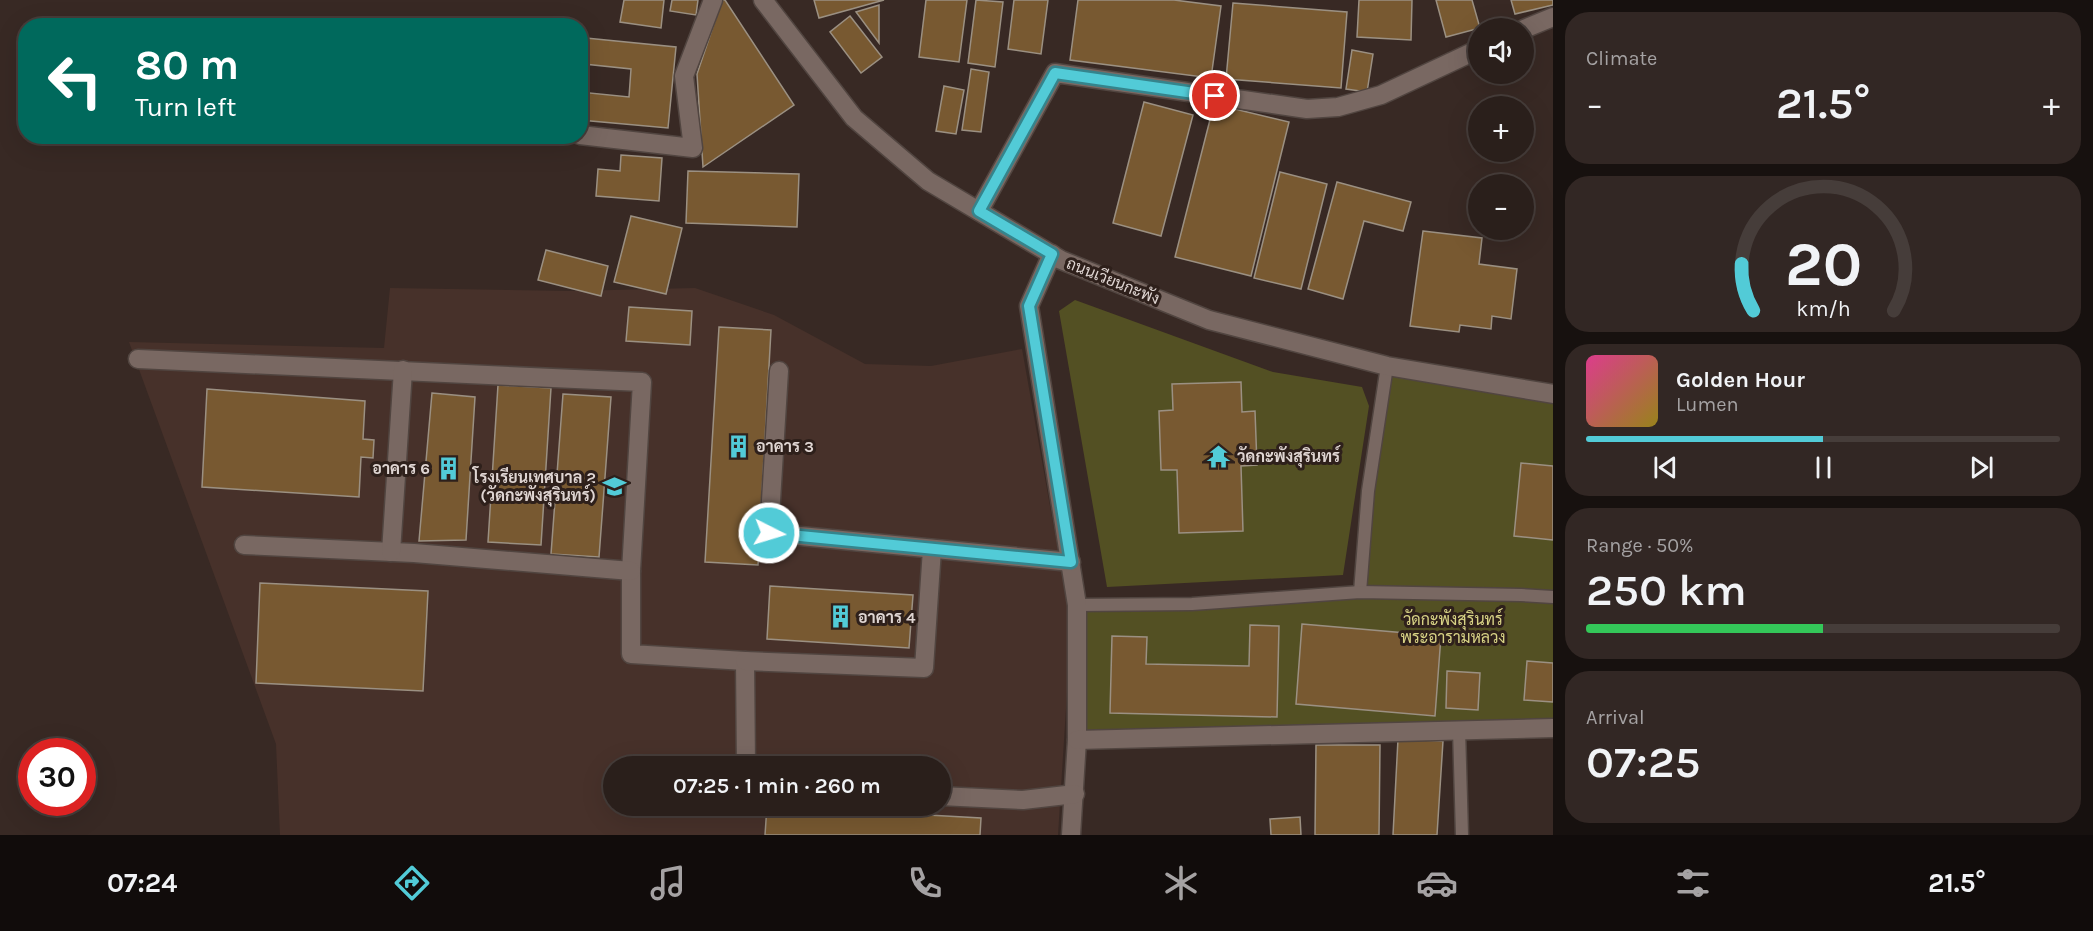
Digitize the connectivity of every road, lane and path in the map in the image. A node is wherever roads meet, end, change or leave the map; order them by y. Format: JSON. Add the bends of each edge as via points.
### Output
{"nodes":[{"id":1,"x":713,"y":0,"type":"edge"},
{"id":2,"x":764,"y":0,"type":"edge"},
{"id":3,"x":1553,"y":17,"type":"edge"},
{"id":4,"x":1534,"y":25,"type":"edge"},
{"id":5,"x":1468,"y":54,"type":"edge"},
{"id":6,"x":588,"y":136,"type":"edge"},
{"id":7,"x":979,"y":211,"type":"junction"},
{"id":8,"x":1052,"y":254,"type":"junction"},
{"id":9,"x":138,"y":359,"type":"dead end"},
{"id":10,"x":1387,"y":366,"type":"junction"},
{"id":11,"x":402,"y":370,"type":"junction"},
{"id":12,"x":779,"y":371,"type":"dead end"},
{"id":13,"x":1553,"y":394,"type":"edge"},
{"id":14,"x":244,"y":545,"type":"dead end"},
{"id":15,"x":932,"y":549,"type":"junction"},
{"id":16,"x":391,"y":552,"type":"junction"},
{"id":17,"x":1071,"y":562,"type":"junction"},
{"id":18,"x":631,"y":571,"type":"junction"},
{"id":19,"x":1360,"y":592,"type":"junction"},
{"id":20,"x":1553,"y":597,"type":"edge"},
{"id":21,"x":1077,"y":605,"type":"junction"},
{"id":22,"x":746,"y":661,"type":"junction"},
{"id":23,"x":1553,"y":728,"type":"edge"},
{"id":24,"x":1459,"y":729,"type":"junction"},
{"id":25,"x":1077,"y":740,"type":"junction"},
{"id":26,"x":746,"y":756,"type":"edge"},
{"id":27,"x":1075,"y":794,"type":"junction"},
{"id":28,"x":951,"y":797,"type":"edge"},
{"id":29,"x":1071,"y":835,"type":"edge"},
{"id":30,"x":1462,"y":835,"type":"edge"}],
"edges":[{"from":1,"to":6,"type":"street","via":[[684,76],[693,148]]},
{"from":2,"to":7,"type":"street","name":"ถนนเวียนกะพัง","via":[[854,118],[928,180]]},
{"from":3,"to":4,"type":"street"},
{"from":5,"to":7,"type":"street","via":[[1381,95],[1338,107],[1307,109],[1055,73]]},
{"from":7,"to":8,"type":"street","name":"ถนนเวียนกะพัง"},
{"from":8,"to":10,"type":"street","name":"ถนนเวียนกะพัง","via":[[1209,320]]},
{"from":8,"to":17,"type":"street","via":[[1029,306]]},
{"from":9,"to":11,"type":"street"},
{"from":10,"to":13,"type":"street","name":"ถนนเวียนกะพัง"},
{"from":10,"to":19,"type":"lane","via":[[1368,491]]},
{"from":11,"to":16,"type":"street"},
{"from":11,"to":18,"type":"street","via":[[642,382]]},
{"from":12,"to":15,"type":"street","via":[[769,533]]},
{"from":14,"to":16,"type":"street"},
{"from":15,"to":17,"type":"street"},
{"from":15,"to":22,"type":"street","via":[[924,668]]},
{"from":16,"to":18,"type":"street"},
{"from":17,"to":21,"type":"street"},
{"from":18,"to":22,"type":"street","via":[[631,654]]},
{"from":19,"to":20,"type":"lane"},
{"from":19,"to":21,"type":"lane","via":[[1192,604]]},
{"from":21,"to":25,"type":"street"},
{"from":22,"to":26,"type":"street"},
{"from":23,"to":24,"type":"street"},
{"from":24,"to":25,"type":"street"},
{"from":24,"to":30,"type":"lane"},
{"from":25,"to":27,"type":"street"},
{"from":27,"to":28,"type":"street","via":[[1023,800]]},
{"from":27,"to":29,"type":"street"}]}
